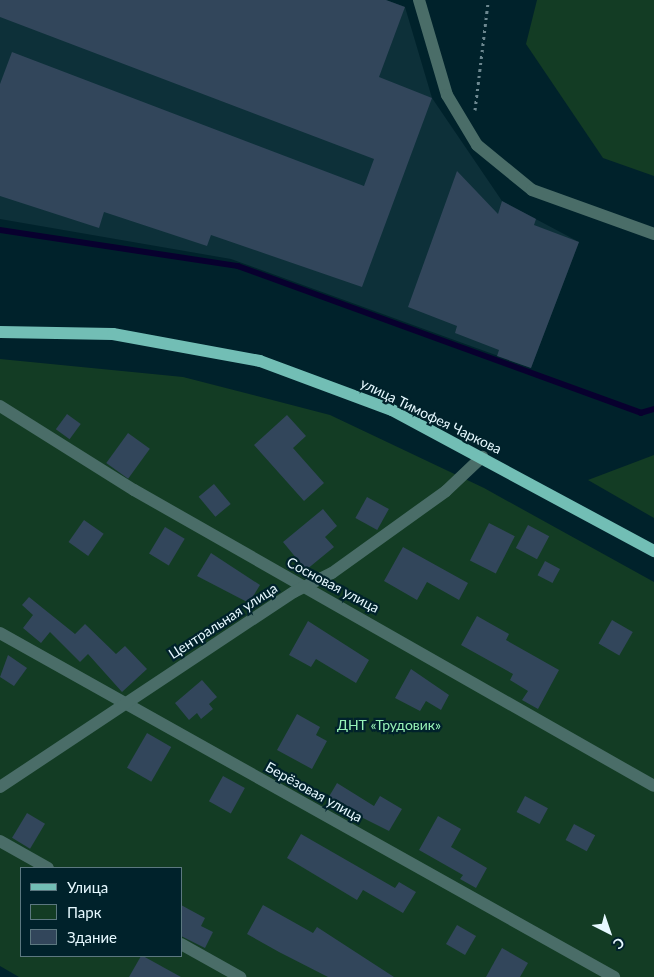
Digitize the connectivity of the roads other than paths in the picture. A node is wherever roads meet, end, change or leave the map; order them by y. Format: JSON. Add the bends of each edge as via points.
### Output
{"nodes":[{"id":1,"x":419,"y":0,"type":"edge"},
{"id":2,"x":654,"y":234,"type":"edge"},
{"id":3,"x":0,"y":332,"type":"edge"},
{"id":4,"x":0,"y":406,"type":"edge"},
{"id":5,"x":482,"y":457,"type":"junction"},
{"id":6,"x":654,"y":551,"type":"edge"},
{"id":7,"x":304,"y":588,"type":"junction"},
{"id":8,"x":0,"y":633,"type":"edge"},
{"id":9,"x":124,"y":703,"type":"junction"},
{"id":10,"x":654,"y":786,"type":"edge"},
{"id":11,"x":0,"y":787,"type":"edge"},
{"id":12,"x":0,"y":841,"type":"edge"},
{"id":13,"x":46,"y":867,"type":"edge"},
{"id":14,"x":182,"y":945,"type":"edge"},
{"id":15,"x":240,"y":977,"type":"edge"},
{"id":16,"x":614,"y":977,"type":"edge"}],
"edges":[{"from":1,"to":2,"type":"street","via":[[433,57],[462,122],[477,145],[505,172],[532,190]]},
{"from":3,"to":5,"type":"main road","name":"улица Тимофея Чаркова","via":[[113,334],[260,361],[375,403]]},
{"from":4,"to":7,"type":"street","name":"Сосновая улица"},
{"from":5,"to":6,"type":"main road","name":"улица Тимофея Чаркова"},
{"from":5,"to":7,"type":"street","name":"Центральная улица","via":[[446,492],[332,573]]},
{"from":7,"to":9,"type":"street","name":"Центральная улица"},
{"from":7,"to":10,"type":"street","name":"Сосновая улица","via":[[335,601]]},
{"from":8,"to":9,"type":"street","name":"Берёзовая улица"},
{"from":9,"to":11,"type":"street","name":"Центральная улица"},
{"from":9,"to":16,"type":"street","name":"Берёзовая улица"},
{"from":12,"to":13,"type":"street"},
{"from":14,"to":15,"type":"street"}]}
